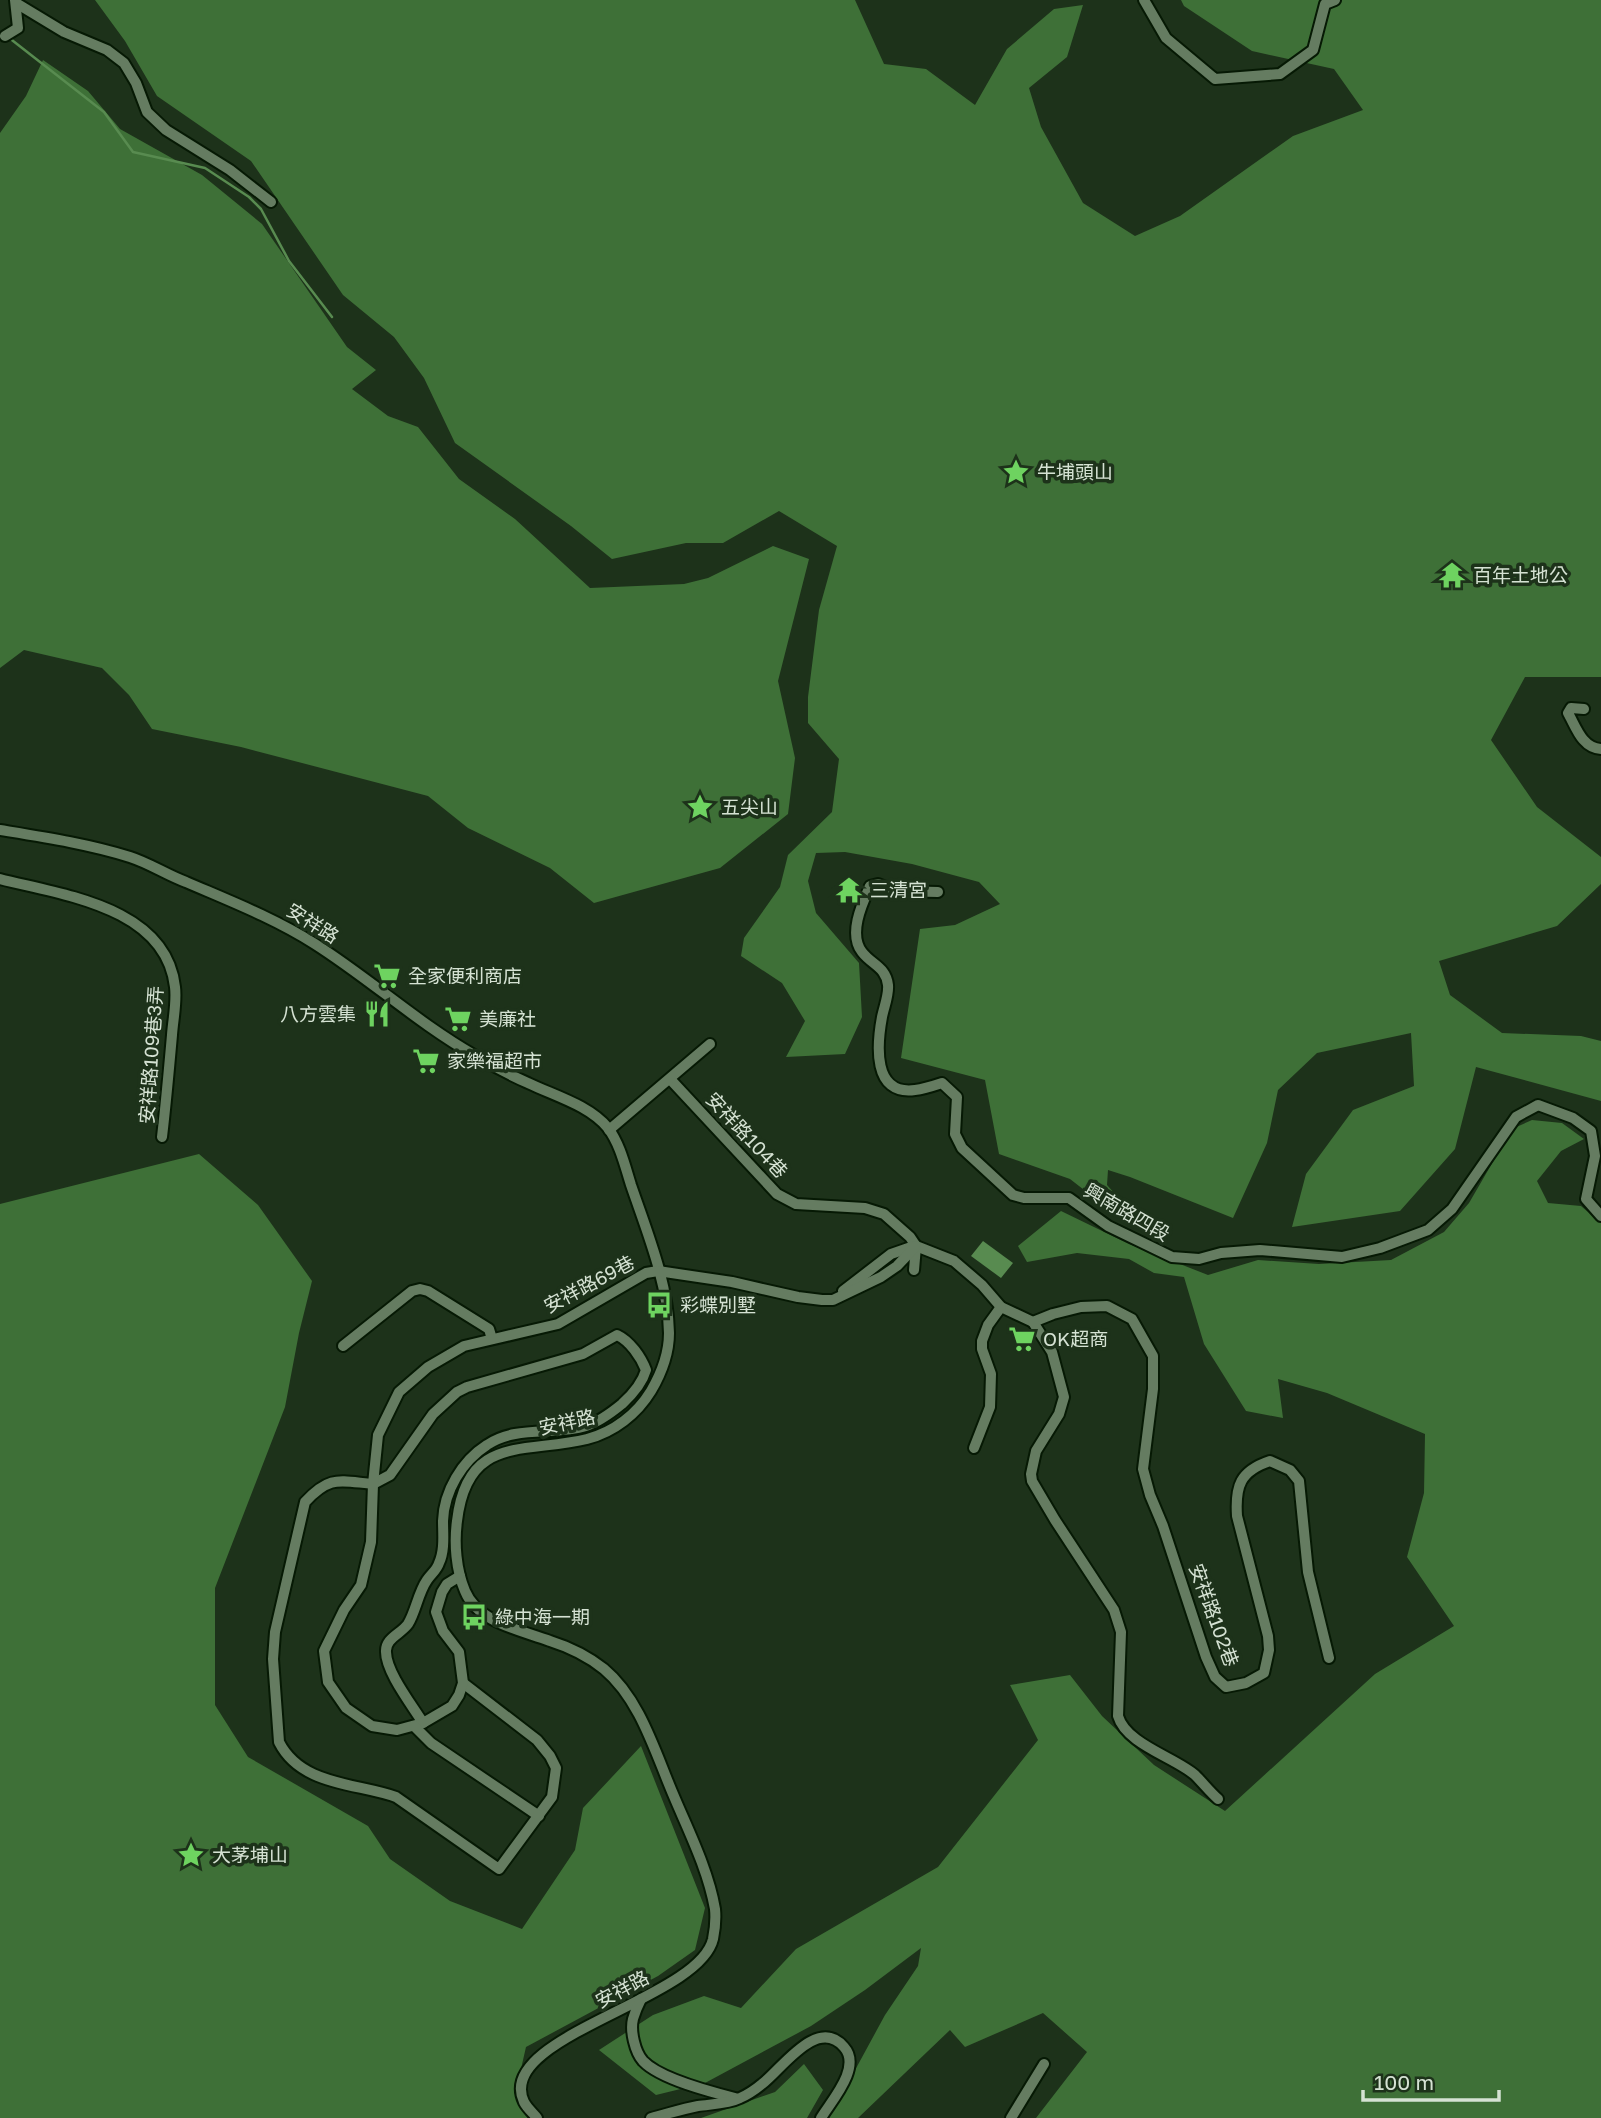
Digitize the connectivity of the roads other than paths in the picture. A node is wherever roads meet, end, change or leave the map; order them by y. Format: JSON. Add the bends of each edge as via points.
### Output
{"nodes":[{"id":1,"x":1144,"y":0,"type":"edge"},
{"id":2,"x":1335,"y":0,"type":"edge"},
{"id":3,"x":16,"y":1,"type":"edge"},
{"id":4,"x":5,"y":36,"type":"dead end"},
{"id":5,"x":271,"y":202,"type":"dead end"},
{"id":6,"x":1584,"y":709,"type":"dead end"},
{"id":7,"x":1601,"y":749,"type":"edge"},
{"id":8,"x":0,"y":830,"type":"edge"},
{"id":9,"x":0,"y":878,"type":"edge"},
{"id":10,"x":938,"y":891,"type":"dead end"},
{"id":11,"x":710,"y":1044,"type":"dead end"},
{"id":12,"x":670,"y":1079,"type":"junction"},
{"id":13,"x":609,"y":1130,"type":"junction"},
{"id":14,"x":162,"y":1137,"type":"dead end"},
{"id":15,"x":1601,"y":1216,"type":"edge"},
{"id":16,"x":916,"y":1246,"type":"junction"},
{"id":17,"x":914,"y":1270,"type":"dead end"},
{"id":18,"x":658,"y":1271,"type":"junction"},
{"id":19,"x":1001,"y":1307,"type":"junction"},
{"id":20,"x":1033,"y":1322,"type":"junction"},
{"id":21,"x":492,"y":1339,"type":"junction"},
{"id":22,"x":343,"y":1346,"type":"dead end"},
{"id":23,"x":974,"y":1448,"type":"dead end"},
{"id":24,"x":373,"y":1484,"type":"junction"},
{"id":25,"x":460,"y":1576,"type":"junction"},
{"id":26,"x":1329,"y":1658,"type":"dead end"},
{"id":27,"x":463,"y":1684,"type":"junction"},
{"id":28,"x":418,"y":1724,"type":"junction"},
{"id":29,"x":1218,"y":1799,"type":"dead end"},
{"id":30,"x":538,"y":1816,"type":"junction"},
{"id":31,"x":641,"y":1998,"type":"junction"},
{"id":32,"x":1044,"y":2064,"type":"dead end"},
{"id":33,"x":738,"y":2099,"type":"junction"},
{"id":34,"x":537,"y":2118,"type":"edge"},
{"id":35,"x":651,"y":2118,"type":"edge"},
{"id":36,"x":821,"y":2118,"type":"edge"},
{"id":37,"x":1011,"y":2118,"type":"edge"}],
"edges":[{"from":1,"to":2,"type":"street","via":[[1166,38],[1215,79],[1280,74],[1313,50],[1325,4]]},
{"from":3,"to":4,"type":"street","via":[[18,28]]},
{"from":3,"to":5,"type":"street","via":[[124,63],[147,112],[166,130]]},
{"from":6,"to":7,"type":"street","via":[[1571,708],[1568,713],[1583,740]]},
{"from":8,"to":13,"type":"street","name":"安祥路","via":[[125,855],[272,918],[464,1049],[582,1107]]},
{"from":9,"to":14,"type":"street","name":"安祥路109巷3弄","via":[[117,913],[143,929],[169,959],[176,991]]},
{"from":10,"to":15,"type":"street","name":"興南路四段","via":[[896,891],[878,884],[870,886],[866,894],[856,937],[862,952],[885,972],[888,988],[881,1019],[880,1071],[887,1082],[902,1089],[914,1091],[942,1083],[957,1097],[955,1134],[962,1148],[1013,1195],[1069,1198],[1108,1226],[1172,1257],[1199,1259],[1260,1251],[1342,1257],[1427,1230],[1452,1209],[1516,1117],[1538,1105],[1591,1130],[1595,1156],[1586,1199]]},
{"from":11,"to":12,"type":"street"},
{"from":12,"to":13,"type":"street"},
{"from":12,"to":16,"type":"street","name":"安祥路104巷","via":[[777,1194],[796,1204],[865,1208],[884,1214]]},
{"from":13,"to":18,"type":"street","name":"安祥路"},
{"from":16,"to":17,"type":"street"},
{"from":16,"to":18,"type":"street","via":[[881,1278],[833,1300]]},
{"from":16,"to":19,"type":"street","via":[[954,1261]]},
{"from":18,"to":21,"type":"street","name":"安祥路69巷","via":[[646,1273],[558,1324]]},
{"from":18,"to":25,"type":"street","name":"安祥路","via":[[666,1298],[669,1340],[659,1377],[645,1401],[619,1424],[592,1438],[501,1452],[478,1467],[469,1478],[458,1512],[455,1535]]},
{"from":19,"to":20,"type":"street"},
{"from":19,"to":23,"type":"street","via":[[982,1341],[991,1374],[990,1407]]},
{"from":20,"to":26,"type":"street","name":"安祥路102巷","via":[[1081,1307],[1107,1306],[1132,1319],[1153,1356],[1143,1469],[1215,1677],[1226,1687],[1246,1683],[1264,1673],[1267,1663],[1268,1636],[1236,1500],[1241,1480],[1254,1466],[1270,1461],[1290,1469],[1299,1481],[1308,1572]]},
{"from":20,"to":29,"type":"street","via":[[1052,1352],[1064,1396],[1059,1414],[1036,1451],[1032,1481],[1114,1609],[1121,1632],[1120,1724],[1140,1742],[1194,1774]]},
{"from":21,"to":22,"type":"street","via":[[489,1329],[420,1289]]},
{"from":21,"to":24,"type":"street","name":"安祥路69巷","via":[[464,1346],[428,1367],[399,1392],[378,1436]]},
{"from":24,"to":28,"type":"street","name":"安祥路69巷","via":[[371,1542],[362,1585],[324,1651],[328,1682],[346,1708],[372,1726],[397,1730]]},
{"from":24,"to":28,"type":"street","via":[[390,1475],[433,1414],[467,1387],[583,1354],[613,1335],[622,1337],[643,1363],[646,1370],[640,1386],[599,1420],[585,1427],[509,1435],[488,1444],[454,1480],[445,1504],[443,1554],[408,1624],[385,1650]]},
{"from":24,"to":30,"type":"street","via":[[333,1480],[306,1502],[275,1632],[279,1742],[298,1764],[328,1781],[396,1797],[499,1870]]},
{"from":25,"to":27,"type":"street","via":[[447,1584],[436,1612],[459,1652]]},
{"from":25,"to":31,"type":"street","name":"安祥路","via":[[477,1610],[577,1652],[604,1669],[633,1704],[662,1769],[698,1853],[716,1919],[712,1944],[704,1958]]},
{"from":27,"to":28,"type":"street","via":[[452,1706]]},
{"from":27,"to":30,"type":"street","via":[[537,1740],[550,1756],[555,1782],[552,1797]]},
{"from":28,"to":30,"type":"street","via":[[431,1743]]},
{"from":31,"to":33,"type":"street","via":[[632,2021],[643,2061],[702,2090]]},
{"from":31,"to":34,"type":"street","name":"安祥路","via":[[565,2038],[529,2065],[522,2095]]},
{"from":32,"to":37,"type":"street"},
{"from":33,"to":35,"type":"street"},
{"from":33,"to":36,"type":"street","via":[[762,2084],[806,2043],[827,2038],[844,2046],[851,2064]]}]}
